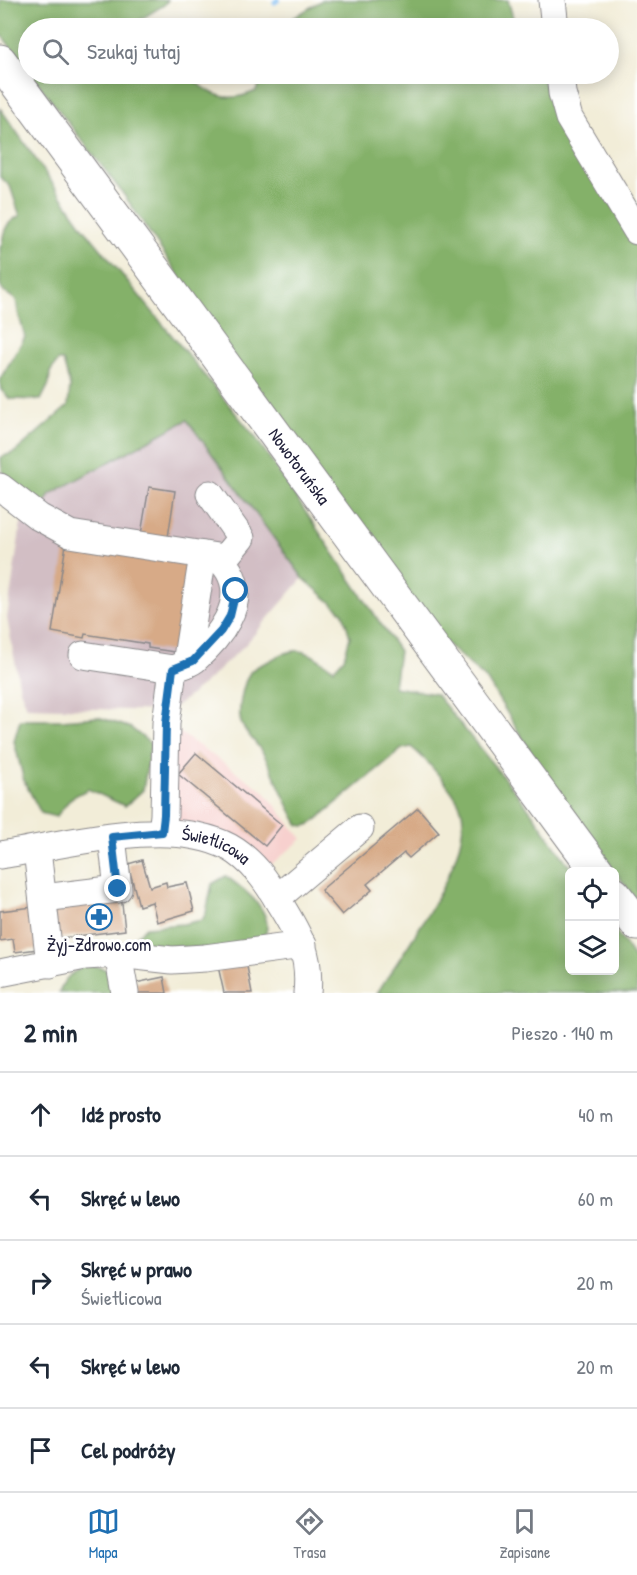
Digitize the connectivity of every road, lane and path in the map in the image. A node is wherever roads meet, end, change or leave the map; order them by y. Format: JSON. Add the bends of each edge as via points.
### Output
{"nodes":[{"id":1,"x":552,"y":0,"type":"edge"},
{"id":2,"x":554,"y":18,"type":"edge"},
{"id":3,"x":0,"y":61,"type":"edge"},
{"id":4,"x":561,"y":84,"type":"edge"},
{"id":5,"x":637,"y":231,"type":"edge"},
{"id":6,"x":0,"y":487,"type":"edge"},
{"id":7,"x":210,"y":494,"type":"dead end"},
{"id":8,"x":213,"y":558,"type":"junction"},
{"id":9,"x":83,"y":655,"type":"dead end"},
{"id":10,"x":179,"y":666,"type":"junction"},
{"id":11,"x":360,"y":828,"type":"dead end"},
{"id":12,"x":162,"y":832,"type":"junction"},
{"id":13,"x":112,"y":837,"type":"junction"},
{"id":14,"x":37,"y":850,"type":"junction"},
{"id":15,"x":0,"y":855,"type":"edge"},
{"id":16,"x":594,"y":867,"type":"edge"},
{"id":17,"x":43,"y":898,"type":"junction"},
{"id":18,"x":276,"y":898,"type":"junction"},
{"id":19,"x":619,"y":899,"type":"edge"},
{"id":20,"x":637,"y":924,"type":"edge"},
{"id":21,"x":303,"y":945,"type":"junction"},
{"id":22,"x":118,"y":954,"type":"junction"},
{"id":23,"x":50,"y":964,"type":"junction"},
{"id":24,"x":0,"y":973,"type":"edge"},
{"id":25,"x":125,"y":993,"type":"edge"},
{"id":26,"x":307,"y":993,"type":"edge"}],
"edges":[{"from":1,"to":2,"type":"street"},
{"from":3,"to":16,"type":"main road","name":"Nowotoruńska"},
{"from":4,"to":5,"type":"street","via":[[569,118]]},
{"from":6,"to":8,"type":"street","via":[[39,517],[70,534]]},
{"from":7,"to":8,"type":"street","via":[[241,538]]},
{"from":8,"to":10,"type":"street"},
{"from":8,"to":10,"type":"street","via":[[234,579],[236,591],[230,616],[193,661]]},
{"from":9,"to":10,"type":"street","via":[[111,671]]},
{"from":10,"to":12,"type":"street","via":[[167,715]]},
{"from":11,"to":18,"type":"street"},
{"from":12,"to":13,"type":"street","name":"Świetlicowa"},
{"from":12,"to":18,"type":"street","name":"Świetlicowa","via":[[191,834],[228,847],[256,868]]},
{"from":13,"to":14,"type":"street","name":"Świetlicowa"},
{"from":13,"to":17,"type":"street","via":[[118,889]]},
{"from":14,"to":15,"type":"street","name":"Świetlicowa"},
{"from":14,"to":17,"type":"street"},
{"from":17,"to":23,"type":"street"},
{"from":18,"to":21,"type":"street","name":"Świetlicowa"},
{"from":19,"to":20,"type":"main road"},
{"from":21,"to":22,"type":"street","via":[[172,960]]},
{"from":21,"to":26,"type":"street","name":"Świetlicowa"},
{"from":22,"to":23,"type":"street"},
{"from":22,"to":25,"type":"street"},
{"from":23,"to":24,"type":"street"}]}
